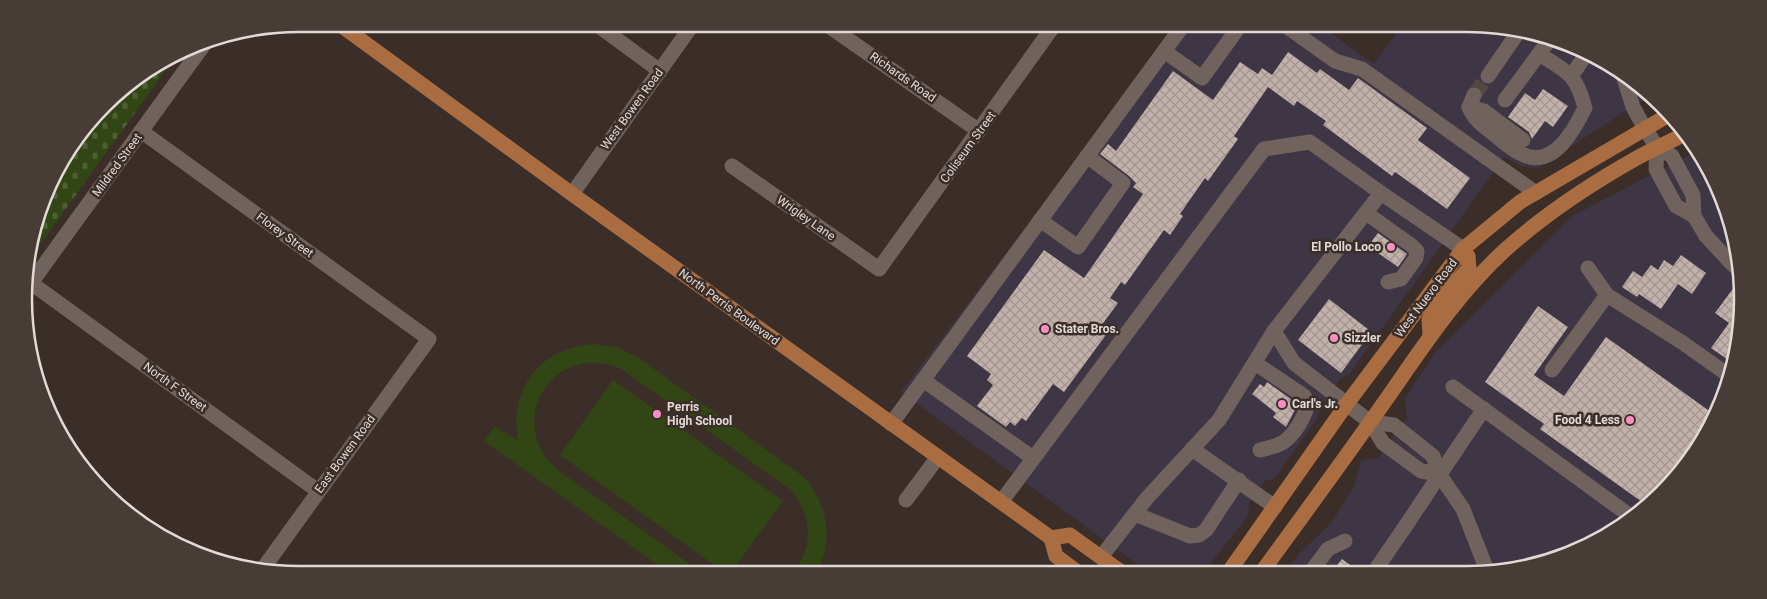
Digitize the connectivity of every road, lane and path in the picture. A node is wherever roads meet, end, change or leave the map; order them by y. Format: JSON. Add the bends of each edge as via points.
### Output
{"nodes":[{"id":1,"x":350,"y":32,"type":"edge"},
{"id":2,"x":607,"y":32,"type":"edge"},
{"id":3,"x":687,"y":32,"type":"edge"},
{"id":4,"x":837,"y":32,"type":"edge"},
{"id":5,"x":1049,"y":32,"type":"edge"},
{"id":6,"x":1178,"y":32,"type":"edge"},
{"id":7,"x":1235,"y":32,"type":"edge"},
{"id":8,"x":1295,"y":32,"type":"edge"},
{"id":9,"x":1514,"y":37,"type":"edge"},
{"id":10,"x":1545,"y":45,"type":"edge"},
{"id":11,"x":1164,"y":51,"type":"junction"},
{"id":12,"x":197,"y":53,"type":"edge"},
{"id":13,"x":1539,"y":54,"type":"junction"},
{"id":14,"x":1583,"y":59,"type":"edge"},
{"id":15,"x":660,"y":70,"type":"junction"},
{"id":16,"x":1572,"y":75,"type":"junction"},
{"id":17,"x":1488,"y":76,"type":"tunnel mouth"},
{"id":18,"x":1626,"y":85,"type":"edge"},
{"id":19,"x":1582,"y":97,"type":"junction"},
{"id":20,"x":1506,"y":100,"type":"dead end"},
{"id":21,"x":1663,"y":118,"type":"edge"},
{"id":22,"x":1645,"y":129,"type":"junction"},
{"id":23,"x":141,"y":131,"type":"junction"},
{"id":24,"x":979,"y":131,"type":"junction"},
{"id":25,"x":1679,"y":137,"type":"edge"},
{"id":26,"x":1657,"y":147,"type":"junction"},
{"id":27,"x":1087,"y":156,"type":"junction"},
{"id":28,"x":732,"y":166,"type":"dead end"},
{"id":29,"x":1536,"y":193,"type":"junction"},
{"id":30,"x":572,"y":194,"type":"junction"},
{"id":31,"x":1381,"y":194,"type":"junction"},
{"id":32,"x":1366,"y":213,"type":"junction"},
{"id":33,"x":1040,"y":220,"type":"junction"},
{"id":34,"x":1463,"y":249,"type":"junction"},
{"id":35,"x":1732,"y":264,"type":"edge"},
{"id":36,"x":1588,"y":268,"type":"dead end"},
{"id":37,"x":879,"y":269,"type":"joint"},
{"id":38,"x":33,"y":279,"type":"edge"},
{"id":39,"x":1388,"y":282,"type":"dead end"},
{"id":40,"x":33,"y":288,"type":"edge"},
{"id":41,"x":1607,"y":295,"type":"junction"},
{"id":42,"x":1274,"y":331,"type":"junction"},
{"id":43,"x":1430,"y":336,"type":"junction"},
{"id":44,"x":429,"y":338,"type":"joint"},
{"id":45,"x":1255,"y":363,"type":"junction"},
{"id":46,"x":1552,"y":370,"type":"dead end"},
{"id":47,"x":1724,"y":372,"type":"edge"},
{"id":48,"x":923,"y":380,"type":"junction"},
{"id":49,"x":1453,"y":387,"type":"dead end"},
{"id":50,"x":1346,"y":405,"type":"junction"},
{"id":51,"x":1484,"y":409,"type":"junction"},
{"id":52,"x":1370,"y":422,"type":"junction"},
{"id":53,"x":891,"y":424,"type":"junction"},
{"id":54,"x":1192,"y":449,"type":"junction"},
{"id":55,"x":1260,"y":450,"type":"dead end"},
{"id":56,"x":938,"y":457,"type":"junction"},
{"id":57,"x":1033,"y":458,"type":"junction"},
{"id":58,"x":1439,"y":474,"type":"junction"},
{"id":59,"x":1239,"y":480,"type":"junction"},
{"id":60,"x":318,"y":491,"type":"junction"},
{"id":61,"x":906,"y":500,"type":"dead end"},
{"id":62,"x":1001,"y":502,"type":"junction"},
{"id":63,"x":1275,"y":507,"type":"junction"},
{"id":64,"x":1627,"y":513,"type":"edge"},
{"id":65,"x":1135,"y":514,"type":"junction"},
{"id":66,"x":1051,"y":538,"type":"junction"},
{"id":67,"x":1345,"y":541,"type":"dead end"},
{"id":68,"x":1101,"y":557,"type":"junction"},
{"id":69,"x":266,"y":564,"type":"edge"},
{"id":70,"x":1069,"y":566,"type":"edge"},
{"id":71,"x":1113,"y":566,"type":"edge"},
{"id":72,"x":1234,"y":566,"type":"edge"},
{"id":73,"x":1267,"y":566,"type":"edge"},
{"id":74,"x":1315,"y":566,"type":"edge"},
{"id":75,"x":1378,"y":566,"type":"dead end"},
{"id":76,"x":1485,"y":566,"type":"edge"}],
"edges":[{"from":1,"to":30,"type":"main road","name":"North Perris Boulevard"},
{"from":2,"to":15,"type":"street"},
{"from":3,"to":15,"type":"street","name":"West Bowen Road"},
{"from":4,"to":24,"type":"street","name":"Richards Road"},
{"from":5,"to":24,"type":"street","name":"Coliseum Street"},
{"from":6,"to":11,"type":"street"},
{"from":7,"to":11,"type":"street","via":[[1202,78]]},
{"from":8,"to":29,"type":"street","via":[[1335,60],[1362,69]]},
{"from":9,"to":17,"type":"street"},
{"from":10,"to":13,"type":"street"},
{"from":11,"to":27,"type":"street"},
{"from":12,"to":23,"type":"street","name":"Mildred Street"},
{"from":13,"to":16,"type":"street"},
{"from":13,"to":20,"type":"street"},
{"from":14,"to":16,"type":"street"},
{"from":15,"to":30,"type":"street","name":"West Bowen Road"},
{"from":16,"to":19,"type":"street"},
{"from":18,"to":22,"type":"street"},
{"from":19,"to":19,"type":"street","via":[[1544,149],[1526,142],[1471,101],[1472,116],[1524,155],[1549,155],[1566,139],[1585,108]]},
{"from":21,"to":22,"type":"main road","name":"West Nuevo Road"},
{"from":22,"to":26,"type":"street"},
{"from":22,"to":29,"type":"main road","name":"West Nuevo Road"},
{"from":23,"to":38,"type":"street","name":"Mildred Street"},
{"from":23,"to":44,"type":"street","name":"Florey Street"},
{"from":24,"to":37,"type":"street","name":"Coliseum Street"},
{"from":25,"to":26,"type":"main road","name":"West Nuevo Road"},
{"from":26,"to":35,"type":"street","via":[[1656,169],[1676,206],[1694,216],[1706,236]]},
{"from":26,"to":43,"type":"main road","name":"West Nuevo Road","via":[[1583,190],[1528,230],[1485,270]]},
{"from":27,"to":33,"type":"street"},
{"from":27,"to":33,"type":"street","via":[[1123,182],[1078,247]]},
{"from":28,"to":37,"type":"street","name":"Wrigley Lane"},
{"from":29,"to":34,"type":"main road","name":"West Nuevo Road","via":[[1520,202]]},
{"from":30,"to":53,"type":"main road","name":"North Perris Boulevard"},
{"from":31,"to":32,"type":"street"},
{"from":31,"to":34,"type":"street"},
{"from":31,"to":57,"type":"street","via":[[1310,142],[1264,149]]},
{"from":32,"to":39,"type":"street","via":[[1417,251],[1416,258],[1401,279]]},
{"from":32,"to":42,"type":"street"},
{"from":33,"to":48,"type":"street"},
{"from":34,"to":43,"type":"main road","via":[[1468,256],[1469,268],[1439,302],[1430,320]]},
{"from":34,"to":50,"type":"main road","name":"West Nuevo Road"},
{"from":36,"to":41,"type":"street"},
{"from":40,"to":60,"type":"street","name":"North F Street"},
{"from":41,"to":46,"type":"street"},
{"from":41,"to":47,"type":"street"},
{"from":42,"to":45,"type":"street"},
{"from":42,"to":50,"type":"street","via":[[1294,362]]},
{"from":43,"to":52,"type":"main road","name":"West Nuevo Road"},
{"from":44,"to":60,"type":"street","name":"East Bowen Road"},
{"from":45,"to":54,"type":"street","via":[[1219,420]]},
{"from":45,"to":55,"type":"street","via":[[1304,396],[1308,403],[1306,413],[1289,437],[1280,444]]},
{"from":48,"to":53,"type":"street"},
{"from":48,"to":57,"type":"street"},
{"from":49,"to":51,"type":"street"},
{"from":50,"to":52,"type":"street"},
{"from":50,"to":63,"type":"main road","name":"West Nuevo Road"},
{"from":51,"to":58,"type":"street"},
{"from":51,"to":64,"type":"street"},
{"from":52,"to":58,"type":"street","via":[[1383,444],[1421,471]]},
{"from":52,"to":58,"type":"street","via":[[1394,425],[1433,456]]},
{"from":52,"to":73,"type":"main road","name":"West Nuevo Road"},
{"from":53,"to":56,"type":"main road","name":"North Perris Boulevard"},
{"from":54,"to":59,"type":"street"},
{"from":54,"to":65,"type":"street"},
{"from":56,"to":61,"type":"street"},
{"from":56,"to":62,"type":"main road","name":"North Perris Boulevard"},
{"from":57,"to":62,"type":"street"},
{"from":58,"to":75,"type":"street"},
{"from":58,"to":76,"type":"street","via":[[1464,509]]},
{"from":59,"to":63,"type":"street"},
{"from":59,"to":65,"type":"street","via":[[1206,530],[1199,535],[1190,536]]},
{"from":60,"to":69,"type":"street","name":"East Bowen Road"},
{"from":62,"to":66,"type":"main road","name":"North Perris Boulevard"},
{"from":63,"to":72,"type":"main road","name":"West Nuevo Road"},
{"from":65,"to":68,"type":"street"},
{"from":66,"to":68,"type":"main road","via":[[1070,535]]},
{"from":66,"to":70,"type":"main road","via":[[1056,556]]},
{"from":67,"to":74,"type":"street","via":[[1328,549]]},
{"from":68,"to":71,"type":"main road"}]}
